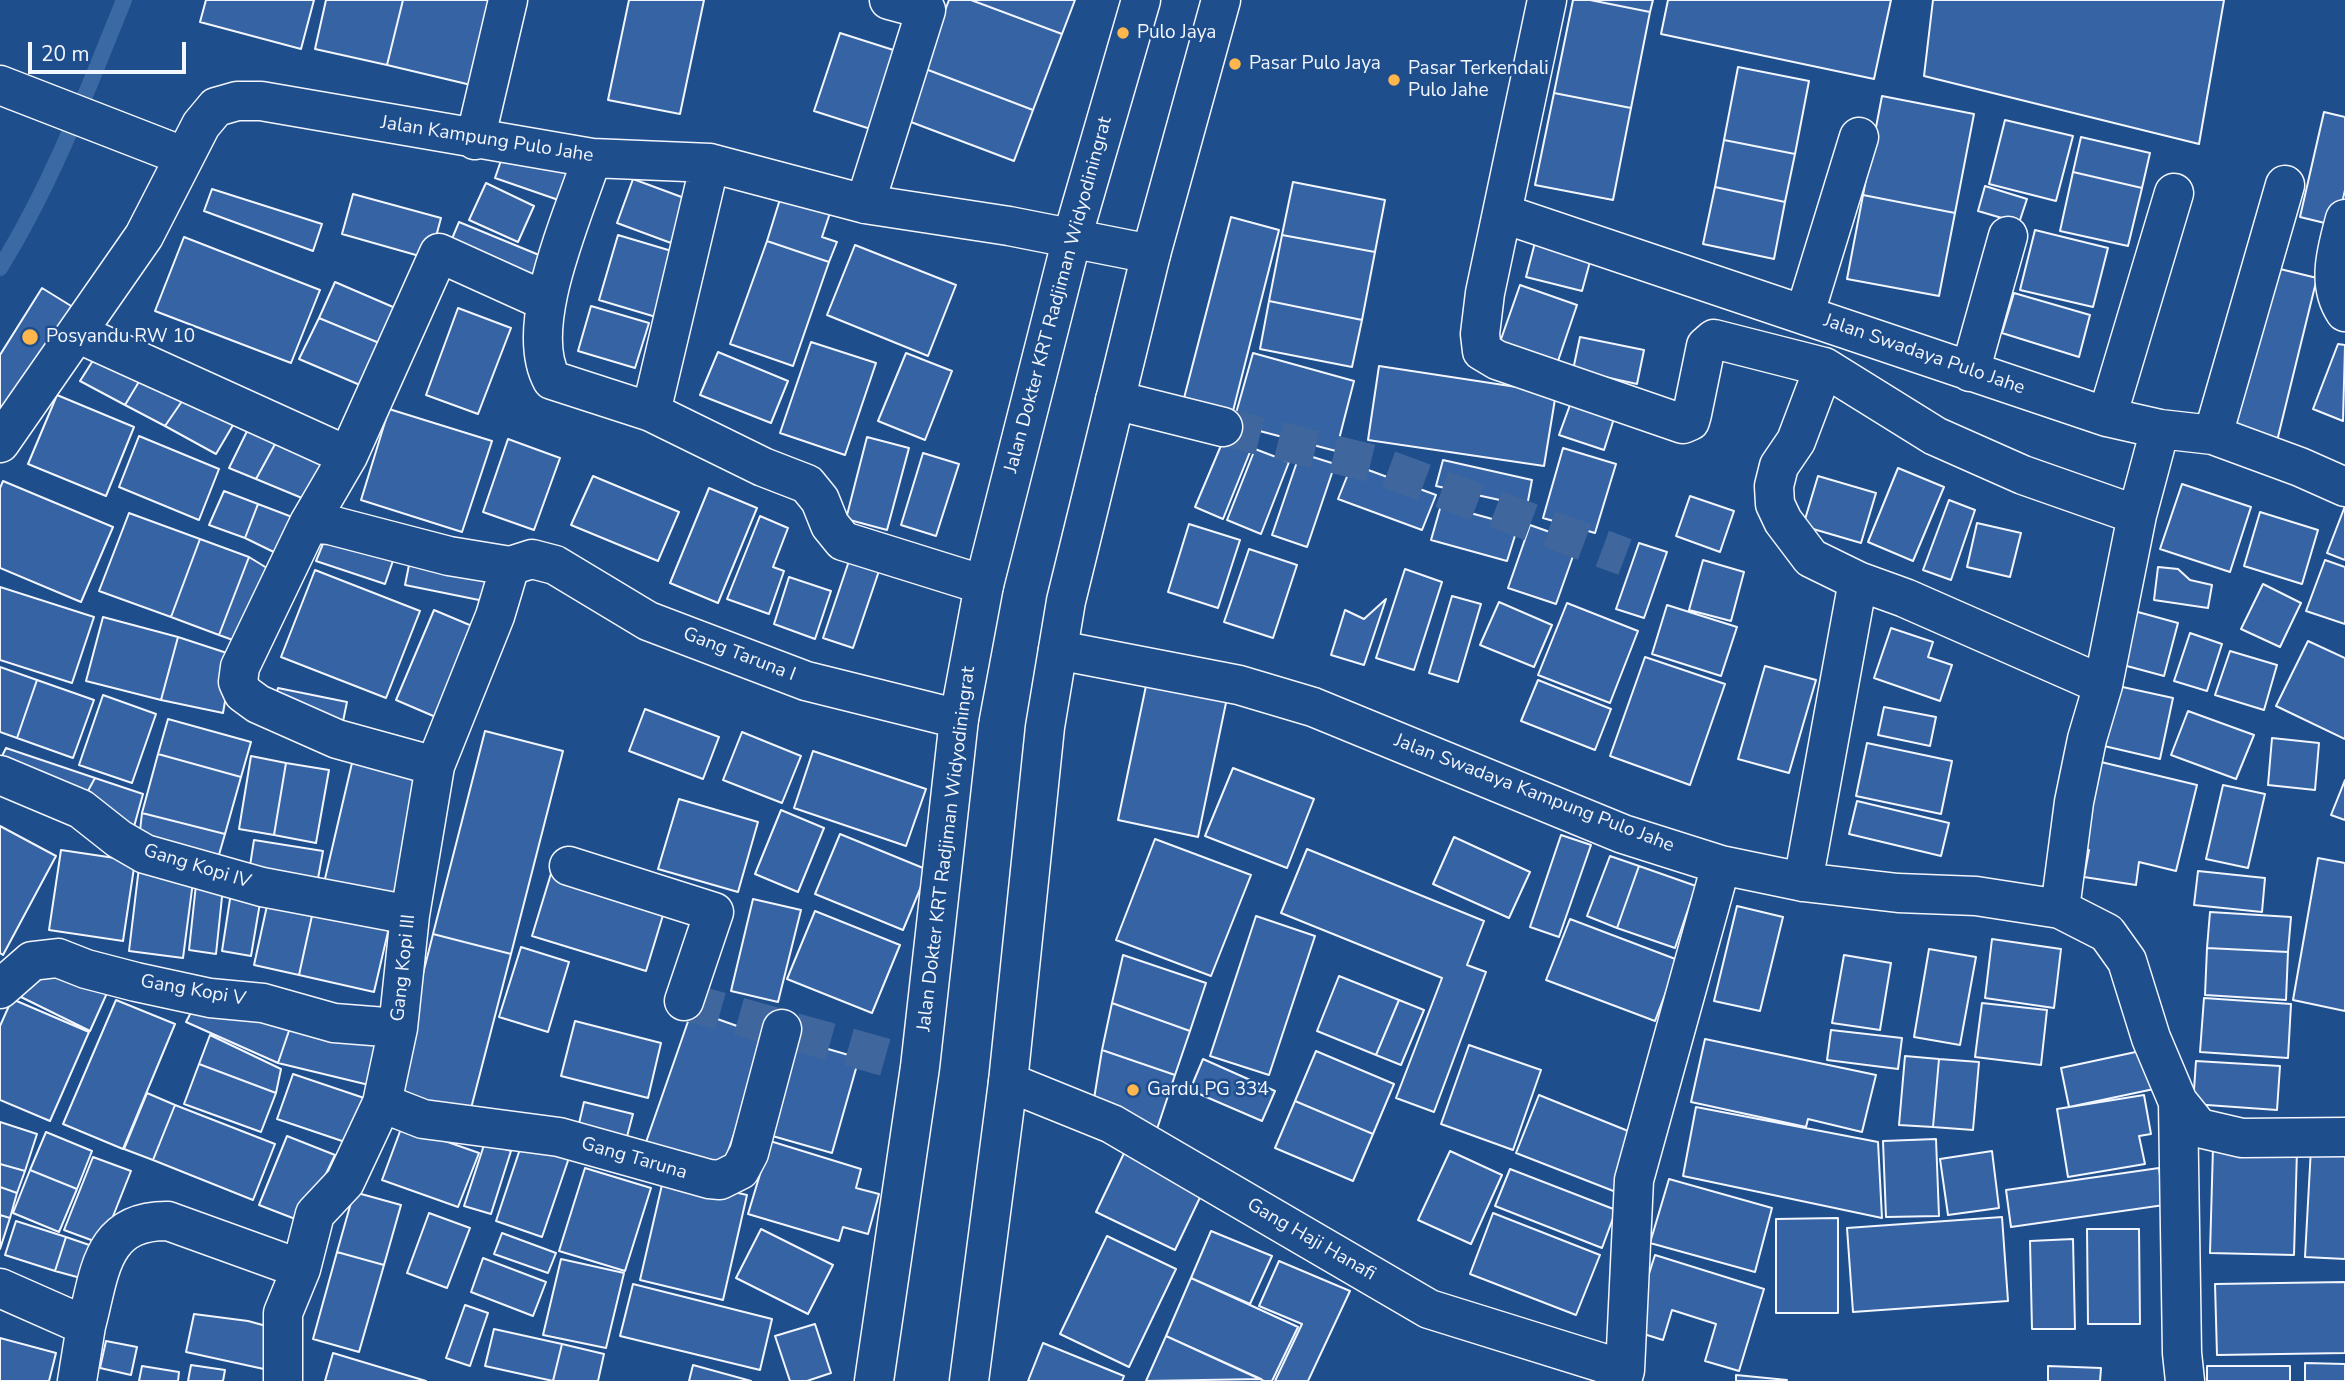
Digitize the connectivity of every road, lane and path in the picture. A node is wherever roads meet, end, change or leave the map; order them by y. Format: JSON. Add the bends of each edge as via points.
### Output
{"nodes":[{"id":1,"x":508,"y":0,"type":"edge"},
{"id":2,"x":889,"y":0,"type":"edge"},
{"id":3,"x":1141,"y":0,"type":"edge"},
{"id":4,"x":1221,"y":0,"type":"edge"},
{"id":5,"x":1547,"y":0,"type":"edge"},
{"id":6,"x":928,"y":5,"type":"edge"},
{"id":7,"x":0,"y":85,"type":"edge"},
{"id":8,"x":1859,"y":137,"type":"dead end"},
{"id":9,"x":475,"y":140,"type":"junction"},
{"id":10,"x":183,"y":156,"type":"junction"},
{"id":11,"x":592,"y":158,"type":"junction"},
{"id":12,"x":710,"y":163,"type":"junction"},
{"id":13,"x":2285,"y":185,"type":"dead end"},
{"id":14,"x":2175,"y":193,"type":"dead end"},
{"id":15,"x":865,"y":204,"type":"junction"},
{"id":16,"x":1504,"y":214,"type":"junction"},
{"id":17,"x":2345,"y":219,"type":"edge"},
{"id":18,"x":2008,"y":236,"type":"dead end"},
{"id":19,"x":1072,"y":238,"type":"junction"},
{"id":20,"x":1151,"y":254,"type":"junction"},
{"id":21,"x":545,"y":301,"type":"junction"},
{"id":22,"x":2345,"y":312,"type":"edge"},
{"id":23,"x":1805,"y":313,"type":"junction"},
{"id":24,"x":77,"y":333,"type":"junction"},
{"id":25,"x":1824,"y":367,"type":"junction"},
{"id":26,"x":1970,"y":372,"type":"junction"},
{"id":27,"x":1115,"y":400,"type":"junction"},
{"id":28,"x":651,"y":412,"type":"junction"},
{"id":29,"x":2107,"y":416,"type":"junction"},
{"id":30,"x":1223,"y":427,"type":"tunnel mouth"},
{"id":31,"x":2160,"y":429,"type":"junction"},
{"id":32,"x":2213,"y":435,"type":"junction"},
{"id":33,"x":0,"y":443,"type":"edge"},
{"id":34,"x":348,"y":456,"type":"junction"},
{"id":35,"x":2345,"y":487,"type":"edge"},
{"id":36,"x":2137,"y":515,"type":"junction"},
{"id":37,"x":309,"y":523,"type":"junction"},
{"id":38,"x":521,"y":562,"type":"junction"},
{"id":39,"x":1858,"y":582,"type":"junction"},
{"id":40,"x":984,"y":584,"type":"junction"},
{"id":41,"x":1058,"y":650,"type":"junction"},
{"id":42,"x":2103,"y":685,"type":"junction"},
{"id":43,"x":959,"y":719,"type":"junction"},
{"id":44,"x":435,"y":766,"type":"junction"},
{"id":45,"x":0,"y":775,"type":"edge"},
{"id":46,"x":1721,"y":865,"type":"junction"},
{"id":47,"x":569,"y":866,"type":"dead end"},
{"id":48,"x":1803,"y":882,"type":"junction"},
{"id":49,"x":2060,"y":909,"type":"junction"},
{"id":50,"x":410,"y":915,"type":"junction"},
{"id":51,"x":0,"y":989,"type":"edge"},
{"id":52,"x":684,"y":1001,"type":"dead end"},
{"id":53,"x":398,"y":1028,"type":"junction"},
{"id":54,"x":782,"y":1029,"type":"dead end"},
{"id":55,"x":1008,"y":1082,"type":"junction"},
{"id":56,"x":2178,"y":1102,"type":"junction"},
{"id":57,"x":382,"y":1103,"type":"junction"},
{"id":58,"x":2345,"y":1137,"type":"edge"},
{"id":59,"x":301,"y":1269,"type":"junction"},
{"id":60,"x":0,"y":1288,"type":"edge"},
{"id":61,"x":86,"y":1326,"type":"junction"},
{"id":62,"x":1624,"y":1376,"type":"edge"},
{"id":63,"x":77,"y":1381,"type":"edge"},
{"id":64,"x":283,"y":1381,"type":"edge"},
{"id":65,"x":874,"y":1381,"type":"edge"},
{"id":66,"x":969,"y":1381,"type":"edge"},
{"id":67,"x":2185,"y":1381,"type":"edge"}],
"edges":[{"from":1,"to":9,"type":"street"},
{"from":2,"to":6,"type":"street"},
{"from":3,"to":19,"type":"street","name":"Jalan Dokter KRT Radjiman Widyodiningrat"},
{"from":4,"to":20,"type":"street"},
{"from":5,"to":16,"type":"street"},
{"from":6,"to":15,"type":"street"},
{"from":7,"to":10,"type":"street"},
{"from":8,"to":23,"type":"street"},
{"from":9,"to":10,"type":"street","name":"Jalan Kampung Pulo Jahe","via":[[261,101],[237,101],[216,107]]},
{"from":9,"to":11,"type":"street","name":"Jalan Kampung Pulo Jahe"},
{"from":10,"to":24,"type":"street","name":"Jalan Kampung Pulo Jahe","via":[[144,236]]},
{"from":11,"to":12,"type":"street","name":"Jalan Kampung Pulo Jahe"},
{"from":11,"to":21,"type":"street"},
{"from":12,"to":15,"type":"street","name":"Jalan Kampung Pulo Jahe"},
{"from":12,"to":28,"type":"street"},
{"from":13,"to":32,"type":"street"},
{"from":14,"to":29,"type":"street"},
{"from":15,"to":19,"type":"street","name":"Jalan Kampung Pulo Jahe"},
{"from":16,"to":23,"type":"street","name":"Jalan Swadaya Pulo Jahe"},
{"from":16,"to":25,"type":"street","via":[[1480,334],[1482,351],[1497,360],[1683,424],[1690,421],[1706,346],[1714,339]]},
{"from":17,"to":22,"type":"street","via":[[2334,261],[2336,295]]},
{"from":18,"to":26,"type":"street"},
{"from":19,"to":20,"type":"street","name":"Jalan Kampung Pulo Jahe"},
{"from":19,"to":40,"type":"street","name":"Jalan Dokter KRT Radjiman Widyodiningrat"},
{"from":20,"to":27,"type":"street"},
{"from":21,"to":28,"type":"street","via":[[542,348],[552,380]]},
{"from":21,"to":34,"type":"street","via":[[439,253]]},
{"from":23,"to":26,"type":"street","name":"Jalan Swadaya Pulo Jahe"},
{"from":24,"to":33,"type":"street","name":"Jalan Kampung Pulo Jahe"},
{"from":24,"to":34,"type":"street"},
{"from":25,"to":36,"type":"street","via":[[1935,436],[2023,475]]},
{"from":25,"to":39,"type":"street","via":[[1796,441],[1779,466],[1775,504],[1811,558]]},
{"from":26,"to":29,"type":"street","name":"Jalan Swadaya Pulo Jahe"},
{"from":27,"to":30,"type":"street"},
{"from":27,"to":41,"type":"street"},
{"from":28,"to":40,"type":"street","via":[[807,484],[843,541]]},
{"from":29,"to":31,"type":"street","name":"Jalan Swadaya Pulo Jahe"},
{"from":31,"to":32,"type":"street","name":"Jalan Swadaya Pulo Jahe"},
{"from":31,"to":36,"type":"street"},
{"from":32,"to":35,"type":"street","name":"Jalan Swadaya Pulo Jahe"},
{"from":34,"to":37,"type":"street"},
{"from":36,"to":42,"type":"street"},
{"from":37,"to":38,"type":"street","name":"Gang Taruna I","via":[[449,556]]},
{"from":37,"to":44,"type":"street","via":[[240,667],[238,682],[243,693],[337,739]]},
{"from":38,"to":43,"type":"street","name":"Gang Taruna I","via":[[555,565],[648,621],[806,681]]},
{"from":38,"to":44,"type":"street","name":"Gang Kopi III"},
{"from":39,"to":42,"type":"street"},
{"from":39,"to":48,"type":"street"},
{"from":40,"to":43,"type":"street","name":"Jalan Dokter KRT Radjiman Widyodiningrat"},
{"from":41,"to":46,"type":"street","name":"Jalan Swadaya Kampung Pulo Jahe","via":[[1239,685],[1313,707],[1623,834]]},
{"from":41,"to":55,"type":"street","via":[[1044,740]]},
{"from":42,"to":49,"type":"street","via":[[2074,802]]},
{"from":43,"to":65,"type":"street","name":"Jalan Dokter KRT Radjiman Widyodiningrat","via":[[920,1067]]},
{"from":44,"to":50,"type":"street","name":"Gang Kopi III"},
{"from":45,"to":50,"type":"street","name":"Gang Kopi IV","via":[[81,809],[145,854],[262,887]]},
{"from":46,"to":48,"type":"street","name":"Jalan Swadaya Kampung Pulo Jahe"},
{"from":46,"to":62,"type":"street","via":[[1634,1180]]},
{"from":47,"to":52,"type":"street","via":[[714,912]]},
{"from":48,"to":49,"type":"street","name":"Jalan Swadaya Kampung Pulo Jahe","via":[[1976,896]]},
{"from":49,"to":56,"type":"street","name":"Jalan Swadaya Kampung Pulo Jahe","via":[[2107,933],[2127,961],[2151,1038]]},
{"from":50,"to":53,"type":"street","name":"Gang Kopi III"},
{"from":51,"to":53,"type":"street","name":"Gang Kopi V","via":[[32,961],[58,958],[86,970],[210,998],[263,1003],[334,1023]]},
{"from":53,"to":57,"type":"street","name":"Gang Kopi III"},
{"from":54,"to":57,"type":"street","name":"Gang Taruna","via":[[749,1153],[740,1170],[720,1180],[559,1137],[423,1119]]},
{"from":55,"to":62,"type":"street","name":"Gang Haji Hanafi","via":[[1112,1124],[1429,1309]]},
{"from":55,"to":66,"type":"street"},
{"from":56,"to":58,"type":"street","name":"Jalan Swadaya Kampung Pulo Jahe","via":[[2199,1128],[2242,1138]]},
{"from":56,"to":67,"type":"street"},
{"from":57,"to":59,"type":"street","name":"Gang Kopi III","via":[[345,1182],[315,1214]]},
{"from":59,"to":61,"type":"street","via":[[180,1224],[145,1220],[124,1230],[111,1245]]},
{"from":59,"to":64,"type":"street","name":"Gang Kopi III","via":[[284,1313]]},
{"from":60,"to":61,"type":"street"},
{"from":61,"to":63,"type":"street"}]}
